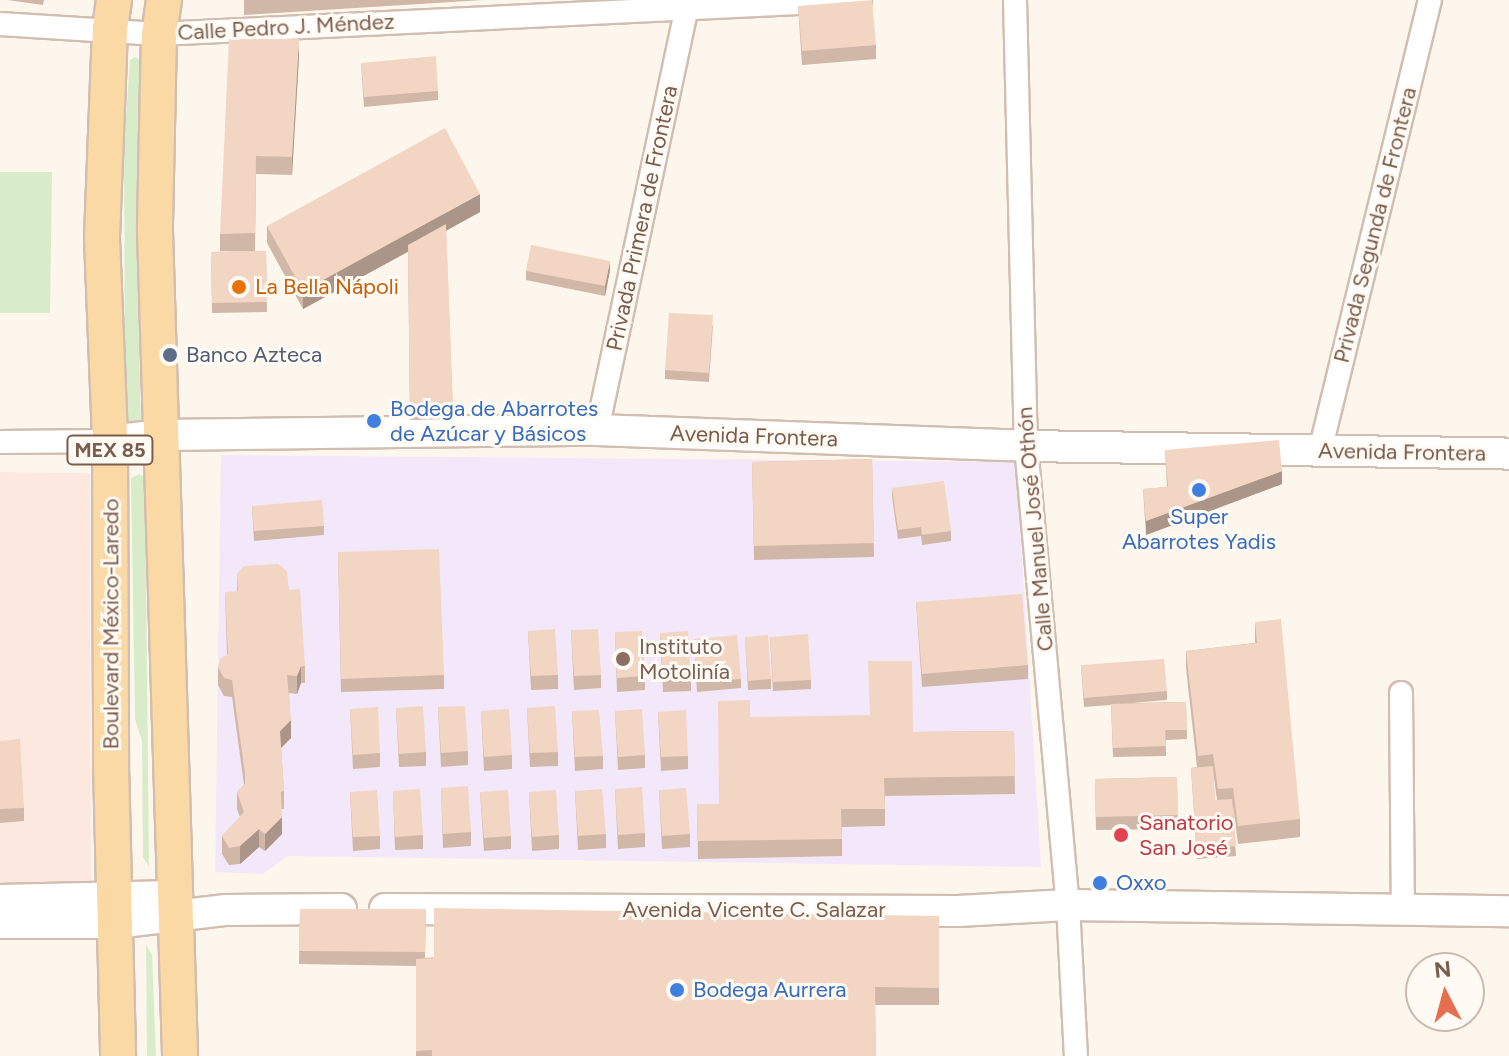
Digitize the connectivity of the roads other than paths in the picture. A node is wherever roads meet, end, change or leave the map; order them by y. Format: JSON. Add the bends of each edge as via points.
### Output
{"nodes":[{"id":1,"x":164,"y":0,"type":"edge"},
{"id":2,"x":860,"y":0,"type":"edge"},
{"id":3,"x":1015,"y":0,"type":"edge"},
{"id":4,"x":1430,"y":0,"type":"edge"},
{"id":5,"x":687,"y":6,"type":"junction"},
{"id":6,"x":112,"y":14,"type":"edge"},
{"id":7,"x":0,"y":24,"type":"edge"},
{"id":8,"x":159,"y":34,"type":"junction"},
{"id":9,"x":597,"y":430,"type":"junction"},
{"id":10,"x":160,"y":435,"type":"junction"},
{"id":11,"x":110,"y":441,"type":"junction"},
{"id":12,"x":0,"y":442,"type":"edge"},
{"id":13,"x":1026,"y":446,"type":"junction"},
{"id":14,"x":1320,"y":451,"type":"junction"},
{"id":15,"x":1509,"y":454,"type":"edge"},
{"id":16,"x":1401,"y":693,"type":"dead end"},
{"id":17,"x":0,"y":900,"type":"edge"},
{"id":18,"x":1068,"y":905,"type":"junction"},
{"id":19,"x":175,"y":907,"type":"junction"},
{"id":20,"x":1403,"y":911,"type":"junction"},
{"id":21,"x":1509,"y":911,"type":"edge"},
{"id":22,"x":116,"y":912,"type":"junction"},
{"id":23,"x":0,"y":923,"type":"edge"},
{"id":24,"x":118,"y":1056,"type":"edge"},
{"id":25,"x":180,"y":1056,"type":"edge"},
{"id":26,"x":1076,"y":1056,"type":"edge"}],
"edges":[{"from":1,"to":8,"type":"main road","number":"MEX 85"},
{"from":2,"to":5,"type":"street","name":"Calle Pedro J. Méndez"},
{"from":3,"to":13,"type":"street","name":"Calle Manuel José Othón"},
{"from":4,"to":14,"type":"street","name":"Privada Segunda de Frontera"},
{"from":5,"to":8,"type":"street","name":"Calle Pedro J. Méndez"},
{"from":5,"to":9,"type":"street","name":"Privada Primera de Frontera"},
{"from":6,"to":7,"type":"street","name":"Calle Pedro J. Méndez"},
{"from":6,"to":8,"type":"street","name":"Calle Pedro J. Méndez"},
{"from":6,"to":11,"type":"main road","name":"Boulevard México-Laredo","number":"MEX 85","via":[[102,239]]},
{"from":8,"to":10,"type":"main road","number":"MEX 85","via":[[155,231]]},
{"from":9,"to":10,"type":"street","name":"Avenida Frontera"},
{"from":9,"to":13,"type":"street","name":"Avenida Frontera"},
{"from":10,"to":11,"type":"street","name":"Avenida Frontera"},
{"from":10,"to":19,"type":"main road","number":"MEX 85"},
{"from":11,"to":12,"type":"street","name":"Avenida Frontera"},
{"from":11,"to":22,"type":"main road","name":"Boulevard México-Laredo","number":"MEX 85"},
{"from":13,"to":14,"type":"street","name":"Avenida Frontera"},
{"from":13,"to":18,"type":"street","name":"Calle Manuel José Othón"},
{"from":14,"to":15,"type":"street","name":"Avenida Frontera"},
{"from":16,"to":20,"type":"street"},
{"from":17,"to":22,"type":"street","name":"Avenida Vicente C. Salazar"},
{"from":18,"to":19,"type":"street","name":"Avenida Vicente C. Salazar","via":[[958,911]]},
{"from":18,"to":20,"type":"street","name":"Avenida Vicente C. Salazar"},
{"from":18,"to":26,"type":"street","name":"Calle Manuel José Othón"},
{"from":19,"to":22,"type":"street","name":"Avenida Vicente C. Salazar"},
{"from":19,"to":25,"type":"main road","number":"MEX 85"},
{"from":20,"to":21,"type":"street","name":"Avenida Vicente C. Salazar"},
{"from":22,"to":23,"type":"street","name":"Avenida Vicente C. Salazar"},
{"from":22,"to":24,"type":"main road","name":"Boulevard México-Laredo","number":"MEX 85"}]}
